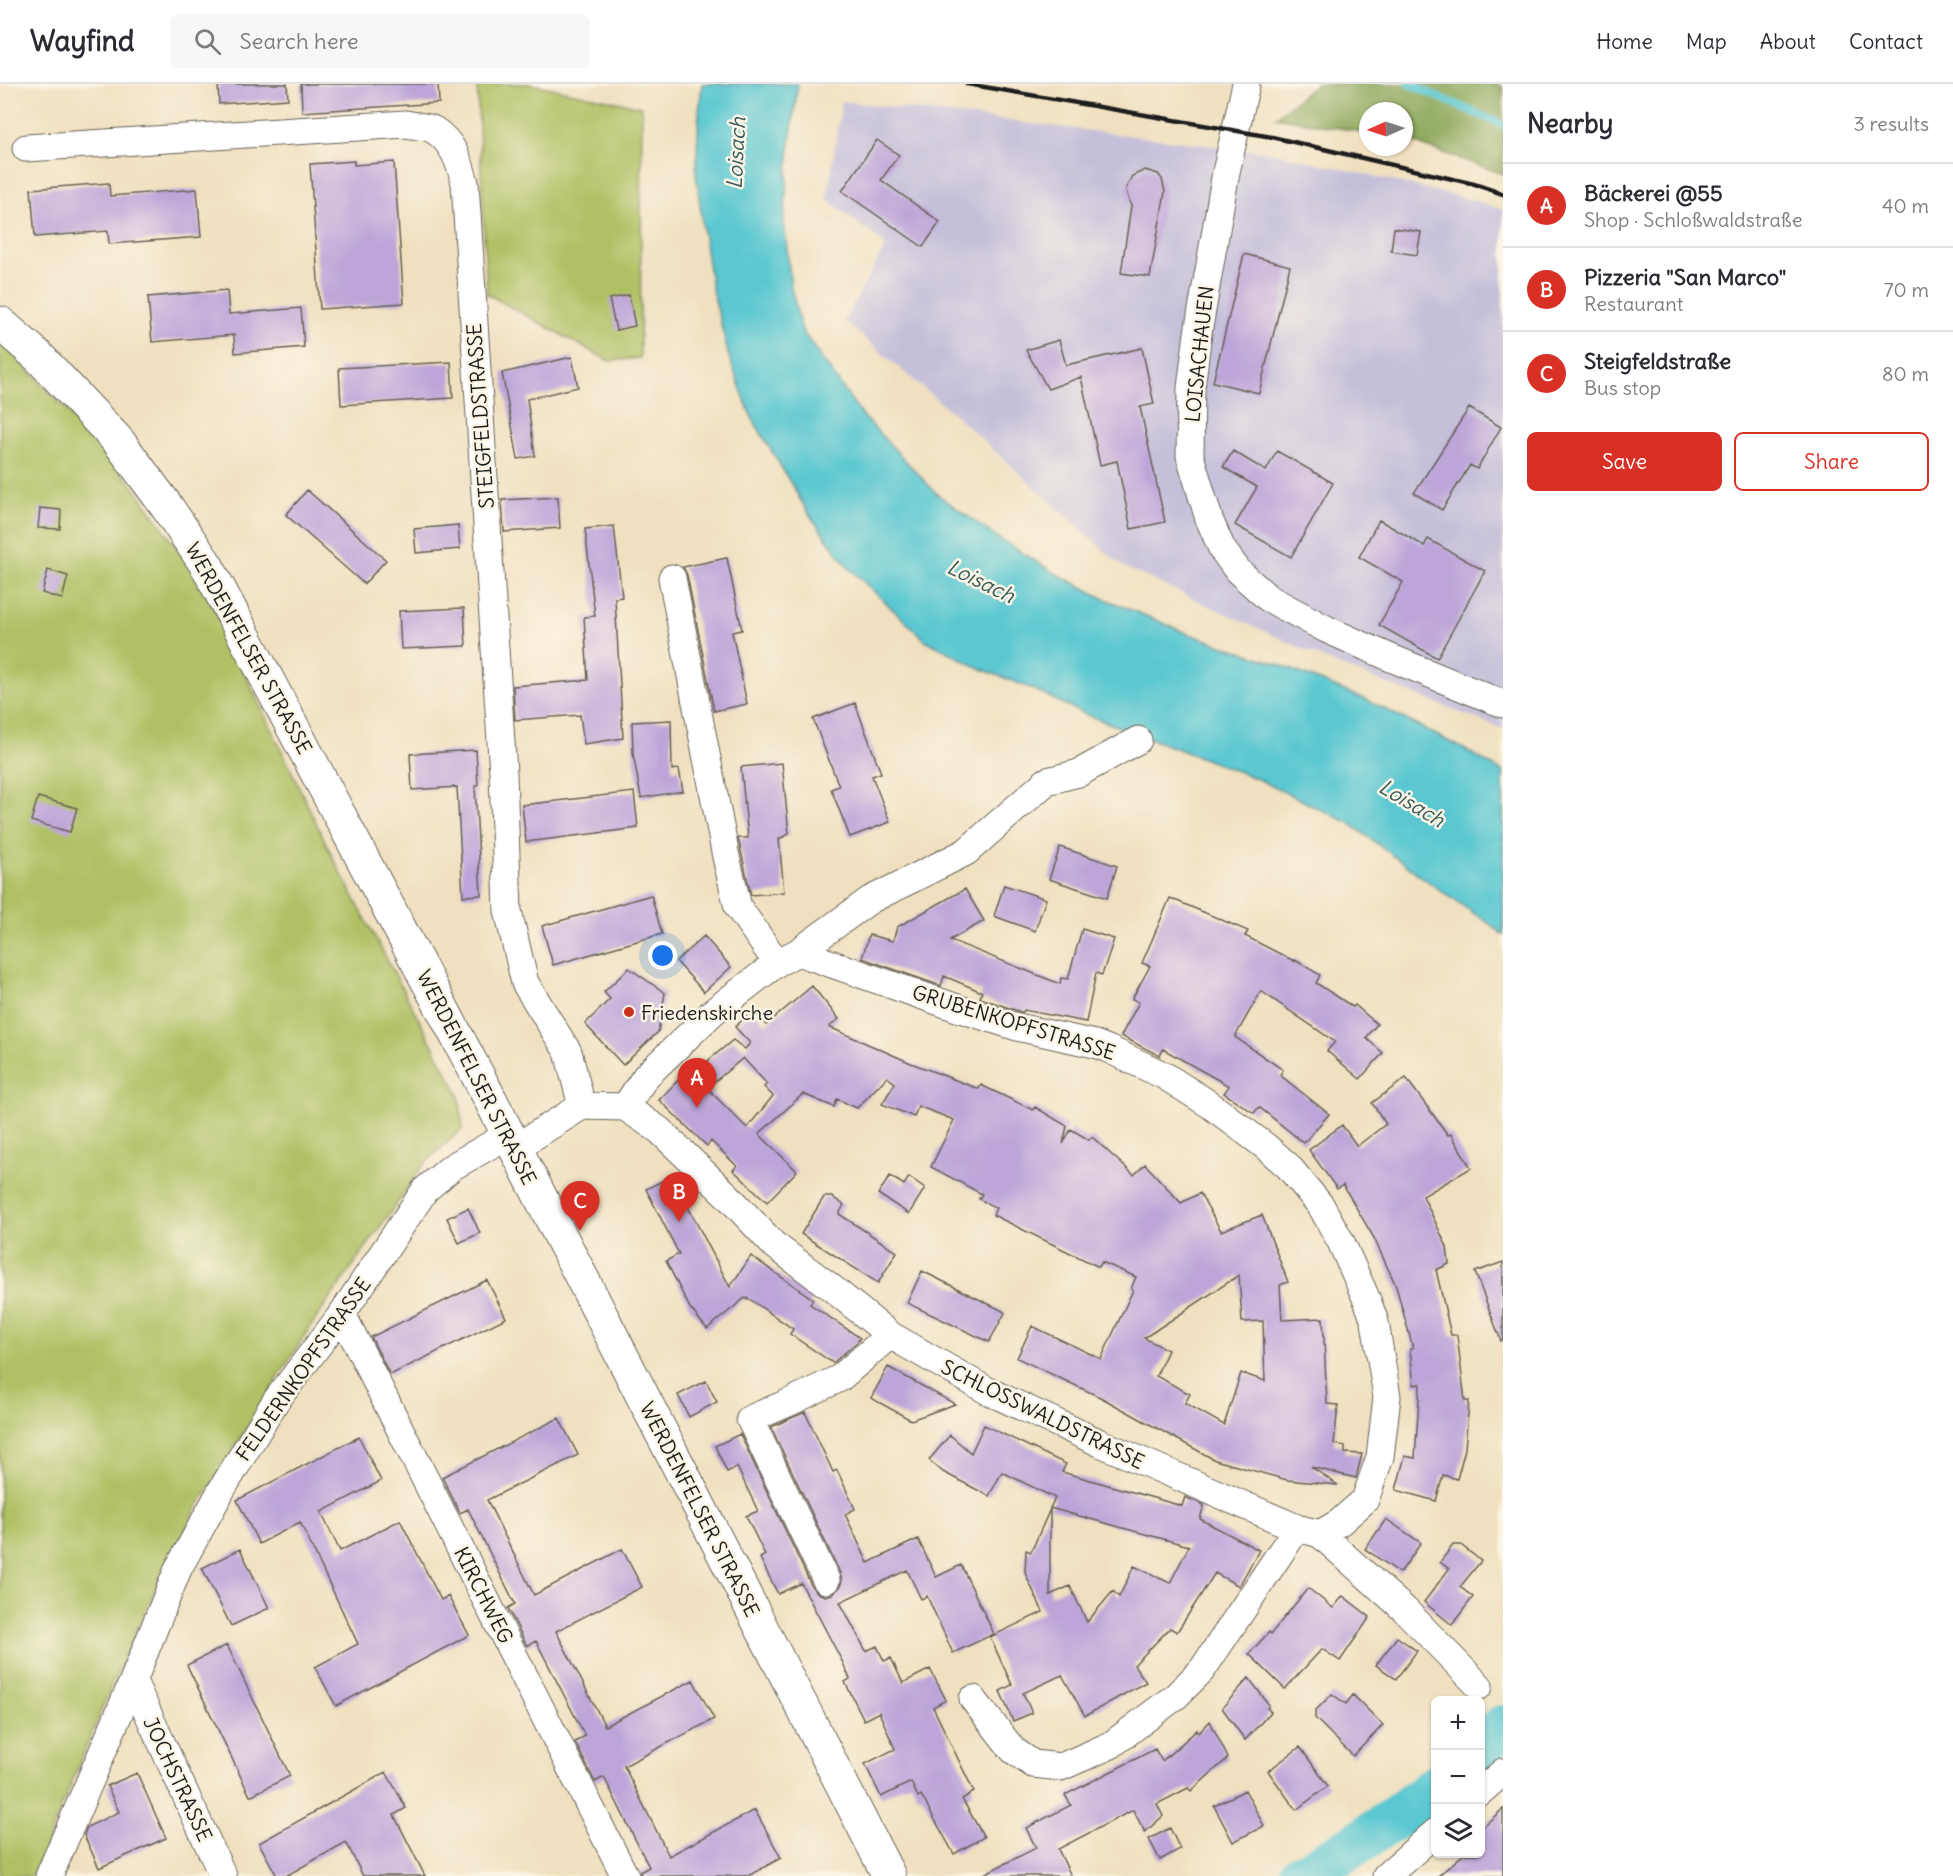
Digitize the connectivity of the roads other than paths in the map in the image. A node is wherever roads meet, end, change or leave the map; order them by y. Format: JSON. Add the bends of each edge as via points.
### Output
{"nodes":[{"id":1,"x":1246,"y":84,"type":"edge"},
{"id":2,"x":26,"y":147,"type":"dead end"},
{"id":3,"x":0,"y":323,"type":"edge"},
{"id":4,"x":672,"y":578,"type":"dead end"},
{"id":5,"x":1503,"y":704,"type":"edge"},
{"id":6,"x":1138,"y":740,"type":"dead end"},
{"id":7,"x":788,"y":957,"type":"junction"},
{"id":8,"x":582,"y":1106,"type":"junction"},
{"id":9,"x":625,"y":1107,"type":"junction"},
{"id":10,"x":512,"y":1141,"type":"junction"},
{"id":11,"x":342,"y":1314,"type":"junction"},
{"id":12,"x":890,"y":1335,"type":"junction"},
{"id":13,"x":1308,"y":1531,"type":"junction"},
{"id":14,"x":826,"y":1580,"type":"dead end"},
{"id":15,"x":133,"y":1681,"type":"junction"},
{"id":16,"x":1479,"y":1686,"type":"dead end"},
{"id":17,"x":973,"y":1699,"type":"dead end"},
{"id":18,"x":1503,"y":1772,"type":"edge"},
{"id":19,"x":1485,"y":1788,"type":"edge"},
{"id":20,"x":1431,"y":1836,"type":"edge"},
{"id":21,"x":49,"y":1876,"type":"edge"},
{"id":22,"x":223,"y":1876,"type":"edge"},
{"id":23,"x":625,"y":1876,"type":"edge"},
{"id":24,"x":889,"y":1876,"type":"edge"},
{"id":25,"x":1386,"y":1876,"type":"edge"}],
"edges":[{"from":1,"to":5,"type":"street","name":"LOISACHAUEN","via":[[1226,172],[1191,388],[1190,456],[1209,519],[1222,549],[1238,571],[1268,598],[1390,658]]},
{"from":2,"to":8,"type":"street","name":"STEIGFELDSTRASSE","via":[[406,124],[433,129],[459,161],[465,183],[494,621],[508,910],[525,983],[568,1052]]},
{"from":3,"to":10,"type":"street","name":"WERDENFELSER STRASSE","via":[[39,357],[119,442],[207,566]]},
{"from":4,"to":7,"type":"street","via":[[738,907]]},
{"from":6,"to":7,"type":"street","via":[[1079,773],[1047,781],[966,852],[870,900]]},
{"from":7,"to":9,"type":"street","via":[[713,1012],[646,1076]]},
{"from":7,"to":13,"type":"street","name":"GRUBENKOPFSTRASSE","via":[[1017,1027],[1108,1049],[1182,1087],[1288,1166],[1321,1206],[1341,1242],[1375,1322],[1387,1397],[1380,1457],[1365,1500],[1340,1522]]},
{"from":8,"to":9,"type":"street"},
{"from":8,"to":10,"type":"street","name":"FELDERNKOPFSTRASSE"},
{"from":9,"to":12,"type":"street","name":"SCHLOSSWALDSTRASSE","via":[[659,1130],[773,1244]]},
{"from":10,"to":11,"type":"street","name":"FELDERNKOPFSTRASSE","via":[[452,1167],[425,1190]]},
{"from":10,"to":24,"type":"street","name":"WERDENFELSER STRASSE"},
{"from":11,"to":15,"type":"street","name":"FELDERNKOPFSTRASSE","via":[[275,1402],[222,1489],[178,1569]]},
{"from":11,"to":23,"type":"street","name":"KIRCHWEG"},
{"from":12,"to":13,"type":"street","name":"SCHLOSSWALDSTRASSE","via":[[988,1391]]},
{"from":12,"to":14,"type":"street","via":[[840,1378],[750,1419]]},
{"from":13,"to":16,"type":"street","name":"SCHLOSSWALDSTRASSE","via":[[1405,1610]]},
{"from":13,"to":17,"type":"street","via":[[1202,1670],[1176,1696],[1111,1745],[1061,1767],[1033,1764],[1013,1750]]},
{"from":15,"to":21,"type":"street","name":"FELDERNKOPFSTRASSE"},
{"from":15,"to":22,"type":"street","name":"JOCHSTRASSE"},
{"from":18,"to":19,"type":"street"},
{"from":20,"to":25,"type":"street"}]}
